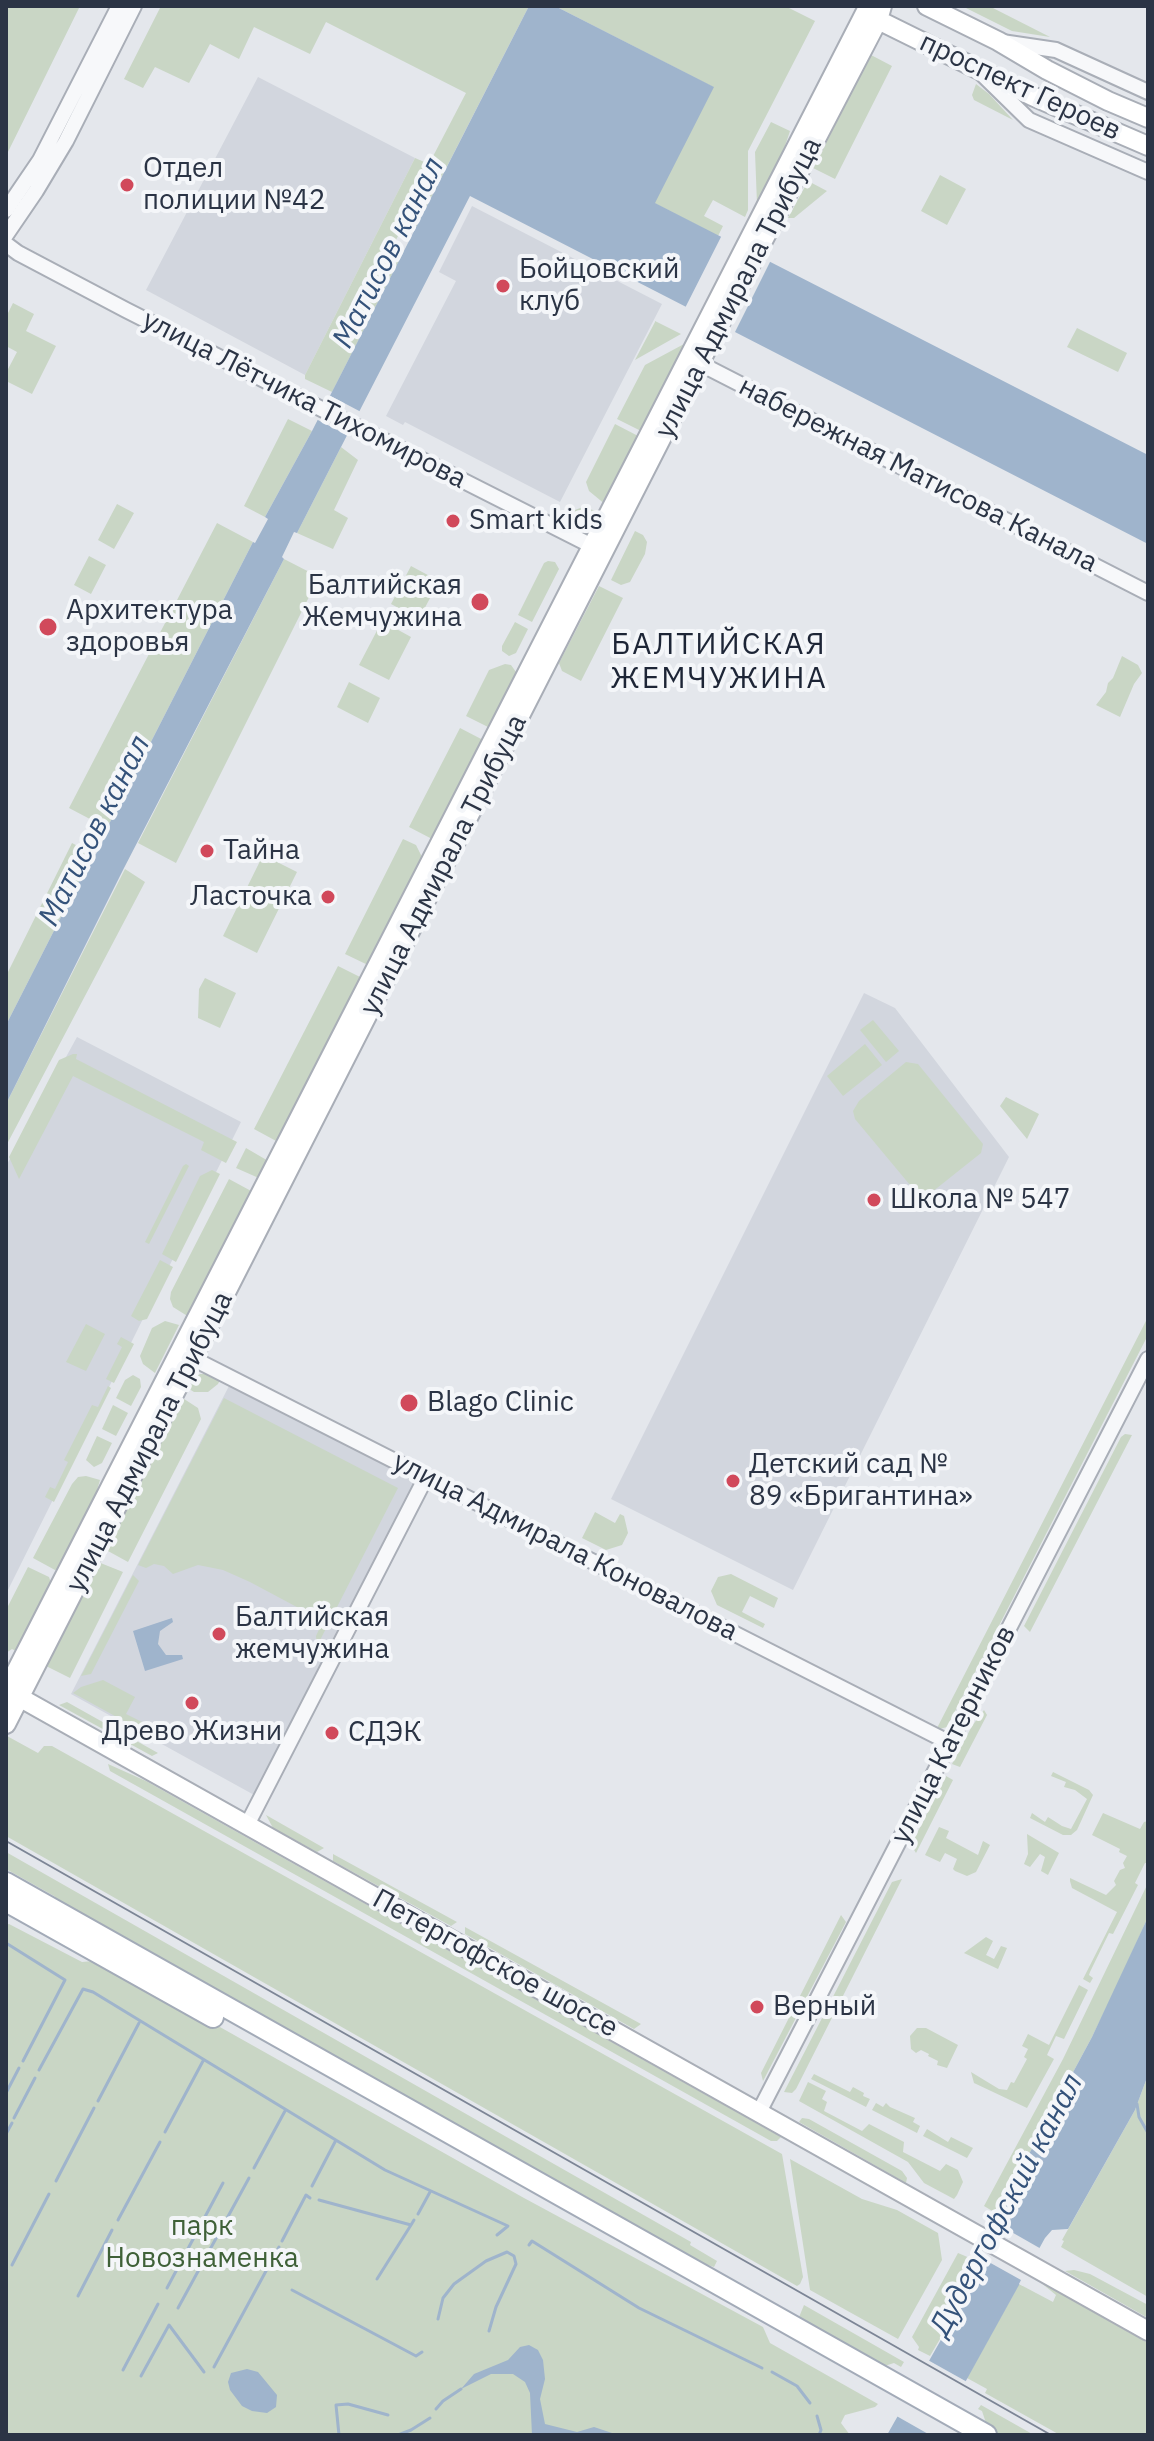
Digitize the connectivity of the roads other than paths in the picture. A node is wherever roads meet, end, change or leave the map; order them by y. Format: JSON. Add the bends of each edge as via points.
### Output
{"nodes":[{"id":1,"x":119,"y":6,"type":"edge"},
{"id":2,"x":134,"y":6,"type":"edge"},
{"id":3,"x":927,"y":6,"type":"edge"},
{"id":4,"x":869,"y":10,"type":"edge"},
{"id":5,"x":998,"y":41,"type":"junction"},
{"id":6,"x":979,"y":71,"type":"junction"},
{"id":7,"x":1148,"y":92,"type":"edge"},
{"id":8,"x":1148,"y":118,"type":"edge"},
{"id":9,"x":1148,"y":146,"type":"edge"},
{"id":10,"x":1148,"y":172,"type":"edge"},
{"id":11,"x":6,"y":210,"type":"edge"},
{"id":12,"x":6,"y":235,"type":"edge"},
{"id":13,"x":6,"y":244,"type":"edge"},
{"id":14,"x":694,"y":360,"type":"junction"},
{"id":15,"x":598,"y":549,"type":"junction"},
{"id":16,"x":1148,"y":593,"type":"edge"},
{"id":17,"x":186,"y":1355,"type":"junction"},
{"id":18,"x":1148,"y":1359,"type":"edge"},
{"id":19,"x":426,"y":1477,"type":"junction"},
{"id":20,"x":9,"y":1692,"type":"edge"},
{"id":21,"x":6,"y":1724,"type":"edge"},
{"id":22,"x":950,"y":1743,"type":"junction"},
{"id":23,"x":247,"y":1825,"type":"junction"},
{"id":24,"x":6,"y":1883,"type":"edge"},
{"id":25,"x":6,"y":1901,"type":"edge"},
{"id":26,"x":759,"y":2112,"type":"junction"},
{"id":27,"x":1148,"y":2331,"type":"edge"},
{"id":28,"x":894,"y":2390,"type":"junction"},
{"id":29,"x":958,"y":2429,"type":"edge"},
{"id":30,"x":986,"y":2435,"type":"edge"}],
"edges":[{"from":1,"to":11,"type":"street","via":[[40,160]]},
{"from":2,"to":12,"type":"street","via":[[66,141]]},
{"from":3,"to":5,"type":"street","name":"проспект Героев"},
{"from":4,"to":6,"type":"street","name":"проспект Героев"},
{"from":4,"to":14,"type":"street","name":"улица Адмирала Трибуца"},
{"from":5,"to":7,"type":"street","via":[[1056,50]]},
{"from":5,"to":8,"type":"street","name":"проспект Героев","via":[[1059,77]]},
{"from":6,"to":9,"type":"street","name":"проспект Героев"},
{"from":6,"to":10,"type":"street","via":[[1029,120]]},
{"from":13,"to":15,"type":"street","name":"улица Лётчика Тихомирова"},
{"from":14,"to":15,"type":"street","name":"улица Адмирала Трибуца"},
{"from":14,"to":16,"type":"street","name":"набережная Матисова Канала"},
{"from":15,"to":17,"type":"street","name":"улица Адмирала Трибуца"},
{"from":17,"to":19,"type":"street","name":"улица Адмирала Коновалова"},
{"from":17,"to":20,"type":"street","name":"улица Адмирала Трибуца"},
{"from":18,"to":22,"type":"street","name":"улица Катерников"},
{"from":19,"to":22,"type":"street","name":"улица Адмирала Коновалова"},
{"from":19,"to":23,"type":"street"},
{"from":20,"to":21,"type":"street","name":"улица Адмирала Трибуца"},
{"from":20,"to":23,"type":"street","name":"Петергофское шоссе"},
{"from":22,"to":26,"type":"street","name":"улица Катерников"},
{"from":23,"to":26,"type":"street","name":"Петергофское шоссе"},
{"from":24,"to":28,"type":"main road"},
{"from":25,"to":28,"type":"main road"},
{"from":26,"to":27,"type":"street","name":"Петергофское шоссе"},
{"from":28,"to":29,"type":"main road"},
{"from":29,"to":30,"type":"main road"}]}
